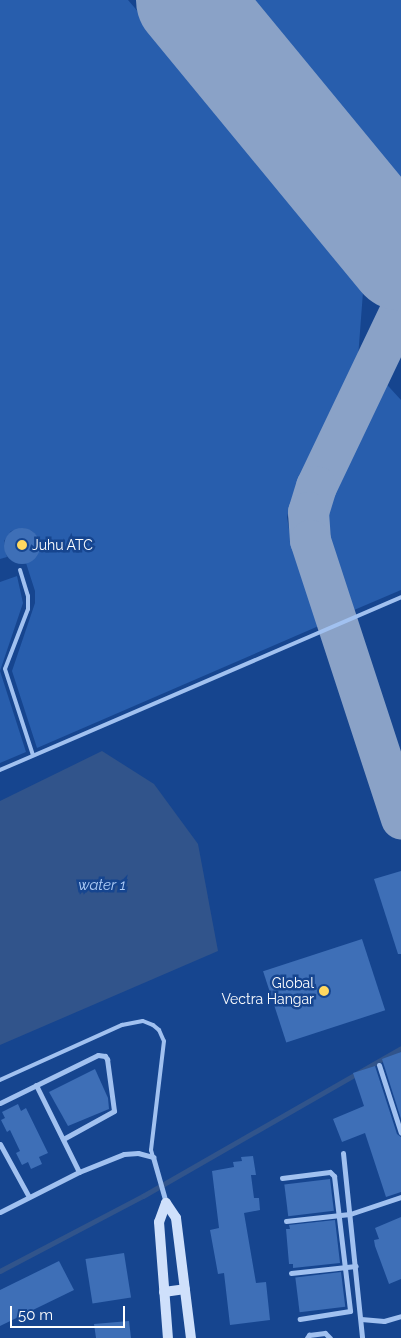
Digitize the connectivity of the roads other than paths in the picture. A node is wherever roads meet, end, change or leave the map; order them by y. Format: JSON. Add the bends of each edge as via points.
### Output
{"nodes":[{"id":1,"x":20,"y":570,"type":"dead end"},
{"id":2,"x":401,"y":597,"type":"edge"},
{"id":3,"x":33,"y":755,"type":"junction"},
{"id":4,"x":0,"y":770,"type":"edge"},
{"id":5,"x":379,"y":1065,"type":"dead end"},
{"id":6,"x":0,"y":1080,"type":"edge"},
{"id":7,"x":36,"y":1085,"type":"junction"},
{"id":8,"x":0,"y":1103,"type":"edge"},
{"id":9,"x":401,"y":1133,"type":"edge"},
{"id":10,"x":63,"y":1139,"type":"junction"},
{"id":11,"x":0,"y":1144,"type":"edge"},
{"id":12,"x":342,"y":1153,"type":"dead end"},
{"id":13,"x":153,"y":1157,"type":"junction"},
{"id":14,"x":79,"y":1172,"type":"junction"},
{"id":15,"x":282,"y":1178,"type":"dead end"},
{"id":16,"x":29,"y":1197,"type":"junction"},
{"id":17,"x":401,"y":1197,"type":"edge"},
{"id":18,"x":165,"y":1200,"type":"junction"},
{"id":19,"x":0,"y":1212,"type":"edge"},
{"id":20,"x":350,"y":1214,"type":"junction"},
{"id":21,"x":339,"y":1216,"type":"junction"},
{"id":22,"x":286,"y":1221,"type":"dead end"},
{"id":23,"x":356,"y":1266,"type":"junction"},
{"id":24,"x":345,"y":1268,"type":"junction"},
{"id":25,"x":291,"y":1273,"type":"dead end"},
{"id":26,"x":185,"y":1289,"type":"junction"},
{"id":27,"x":164,"y":1292,"type":"junction"},
{"id":28,"x":401,"y":1316,"type":"edge"},
{"id":29,"x":300,"y":1319,"type":"dead end"},
{"id":30,"x":361,"y":1319,"type":"junction"},
{"id":31,"x":168,"y":1338,"type":"edge"},
{"id":32,"x":191,"y":1338,"type":"edge"},
{"id":33,"x":307,"y":1338,"type":"edge"},
{"id":34,"x":330,"y":1338,"type":"edge"},
{"id":35,"x":362,"y":1338,"type":"edge"}],
"edges":[{"from":1,"to":3,"type":"lane","via":[[28,596],[28,609],[5,669]]},
{"from":2,"to":3,"type":"lane"},
{"from":3,"to":4,"type":"lane"},
{"from":5,"to":9,"type":"street"},
{"from":6,"to":13,"type":"lane","via":[[122,1025],[143,1021],[153,1025],[164,1041],[151,1150]]},
{"from":7,"to":8,"type":"street"},
{"from":7,"to":10,"type":"street"},
{"from":7,"to":10,"type":"street","via":[[98,1055],[107,1059],[114,1111]]},
{"from":10,"to":14,"type":"street"},
{"from":11,"to":16,"type":"street"},
{"from":12,"to":20,"type":"street"},
{"from":13,"to":14,"type":"street","via":[[124,1154]]},
{"from":13,"to":18,"type":"street"},
{"from":14,"to":16,"type":"street"},
{"from":15,"to":21,"type":"street","via":[[331,1172]]},
{"from":16,"to":19,"type":"street"},
{"from":17,"to":20,"type":"street"},
{"from":18,"to":26,"type":"street","via":[[176,1218]]},
{"from":18,"to":27,"type":"street","via":[[159,1222]]},
{"from":20,"to":21,"type":"street"},
{"from":20,"to":23,"type":"street"},
{"from":21,"to":22,"type":"street"},
{"from":21,"to":24,"type":"street"},
{"from":23,"to":24,"type":"street"},
{"from":23,"to":30,"type":"street"},
{"from":24,"to":25,"type":"street"},
{"from":24,"to":29,"type":"street","via":[[349,1312]]},
{"from":26,"to":27,"type":"street"},
{"from":26,"to":32,"type":"street"},
{"from":27,"to":31,"type":"street"},
{"from":28,"to":30,"type":"street","via":[[384,1321]]},
{"from":30,"to":35,"type":"street"},
{"from":33,"to":34,"type":"street","via":[[325,1333]]}]}
